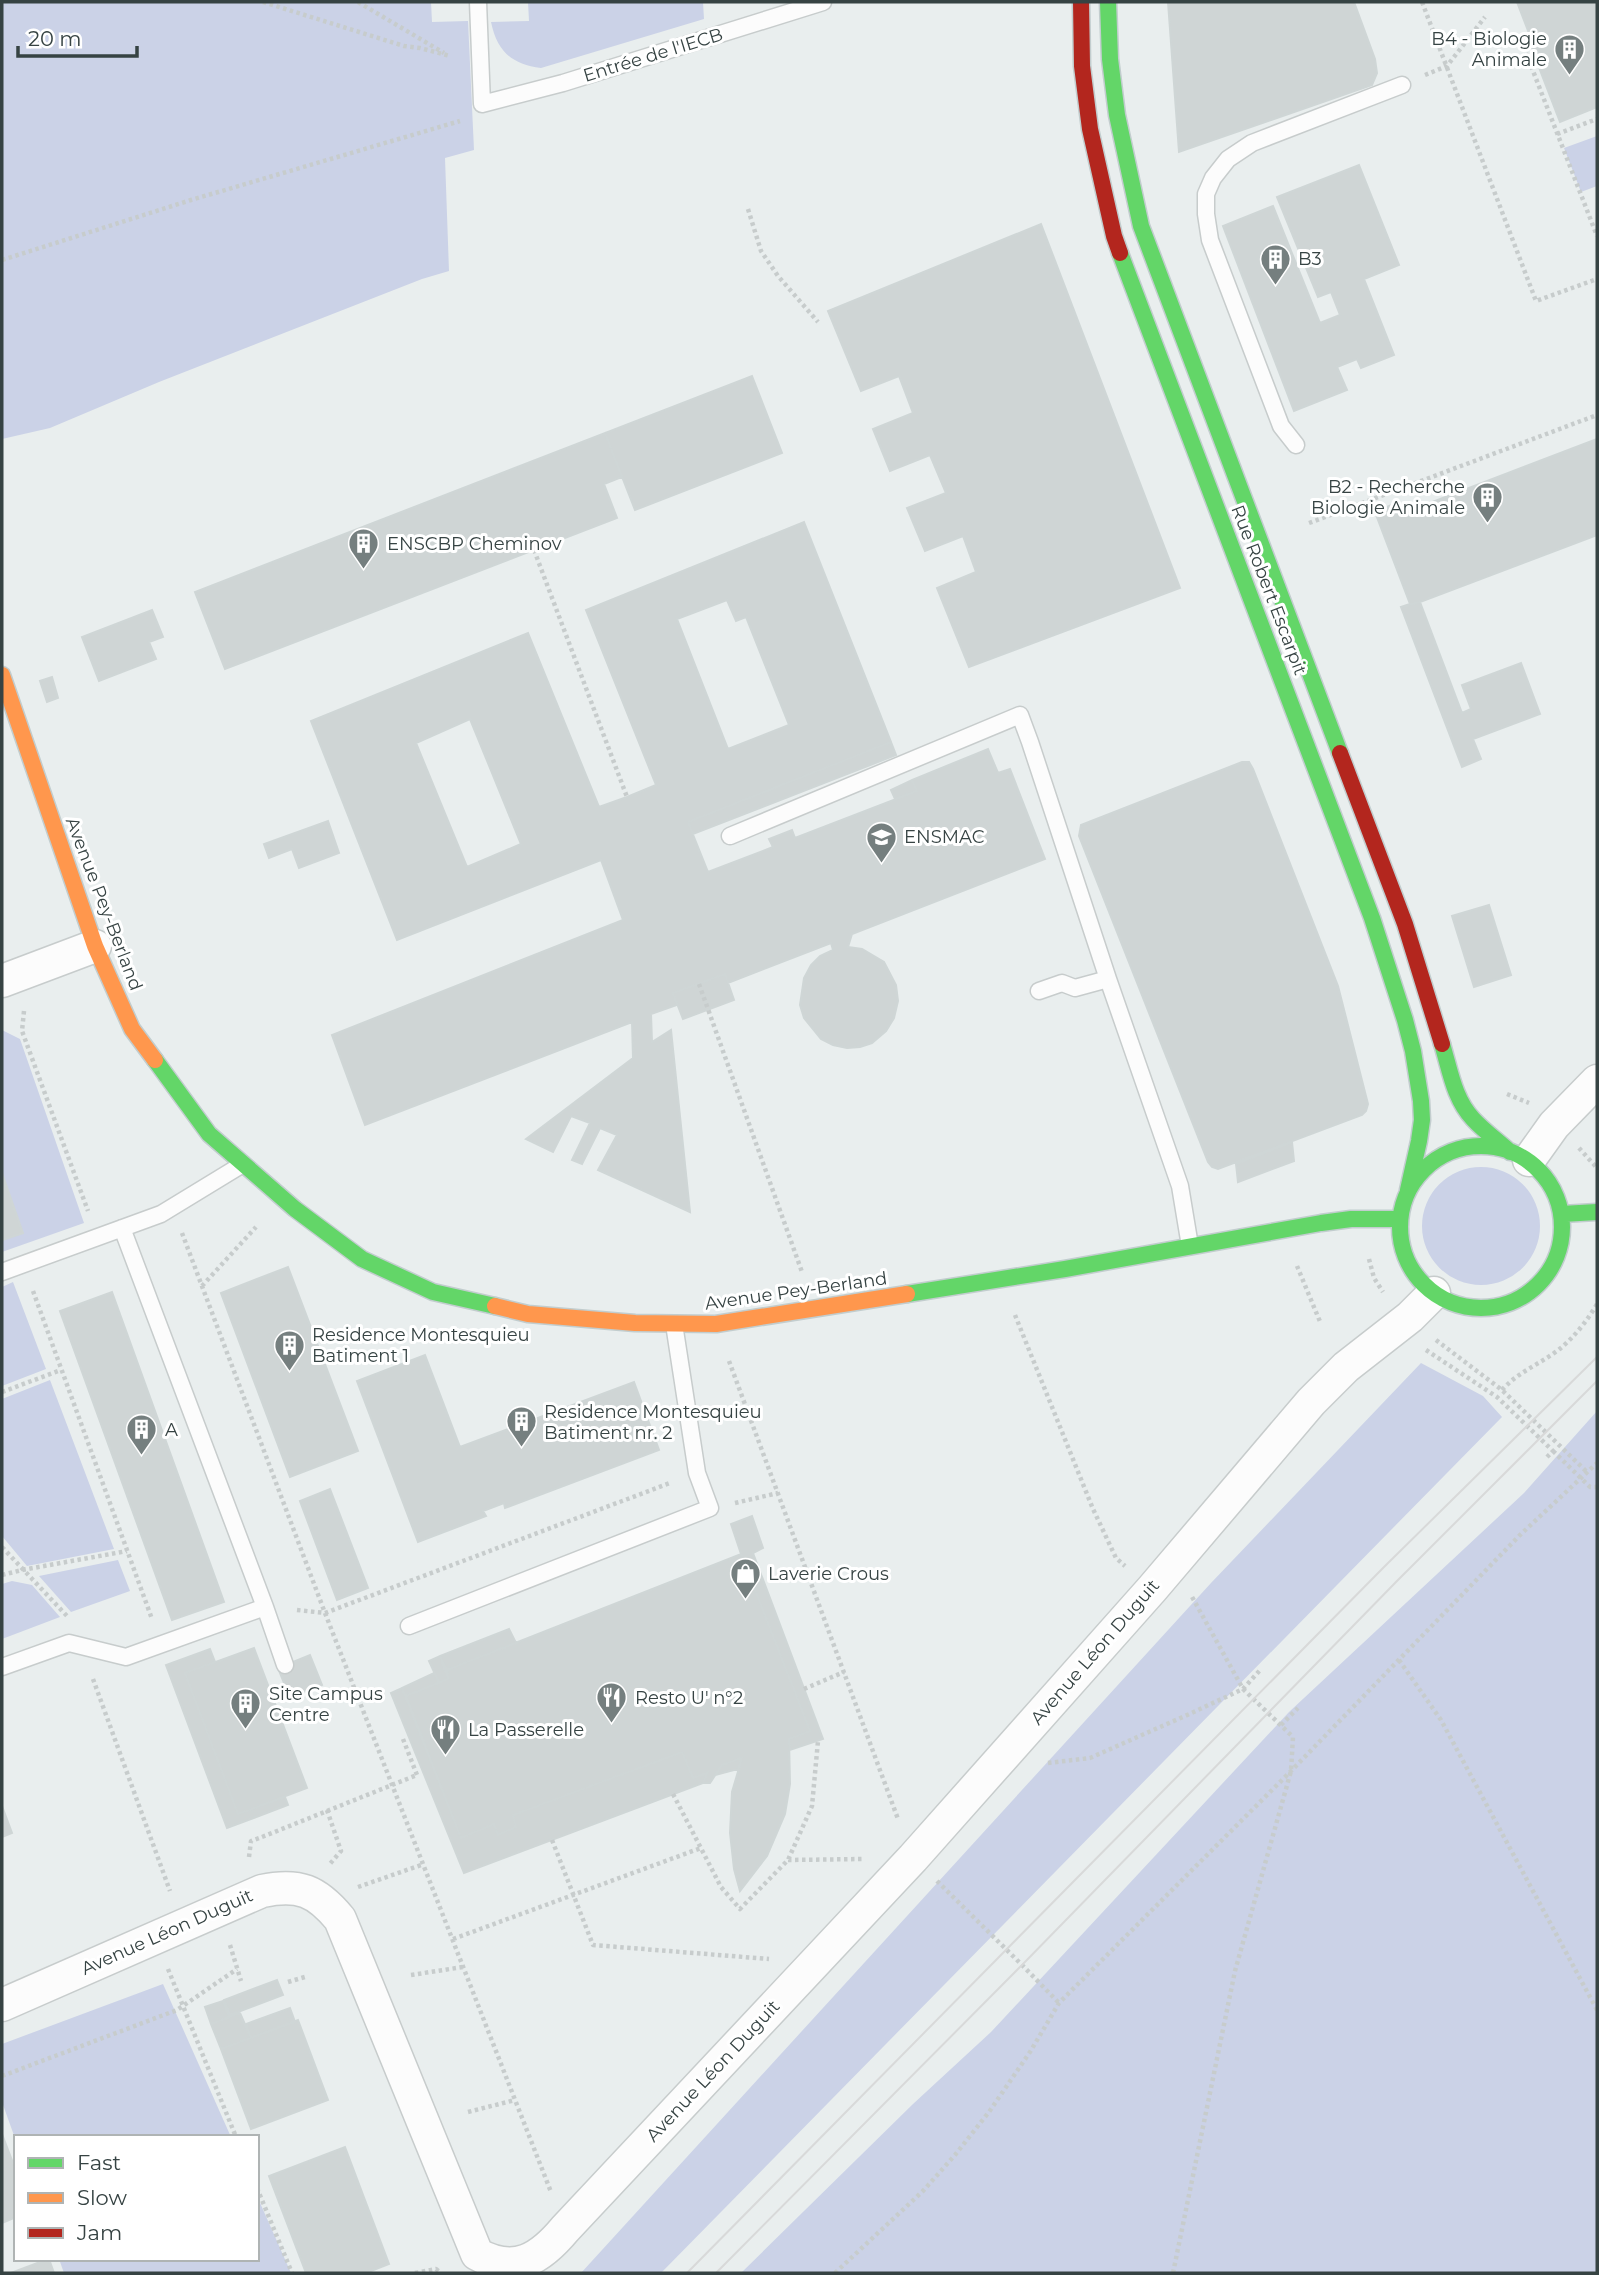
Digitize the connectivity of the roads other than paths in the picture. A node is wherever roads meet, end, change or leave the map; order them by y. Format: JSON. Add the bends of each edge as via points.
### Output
{"nodes":[{"id":1,"x":478,"y":2,"type":"edge"},
{"id":2,"x":823,"y":2,"type":"edge"},
{"id":3,"x":1082,"y":2,"type":"edge"},
{"id":4,"x":1108,"y":2,"type":"edge"},
{"id":5,"x":1402,"y":85,"type":"road end"},
{"id":6,"x":1296,"y":445,"type":"dead end"},
{"id":7,"x":2,"y":675,"type":"edge"},
{"id":8,"x":6,"y":702,"type":"edge"},
{"id":9,"x":730,"y":836,"type":"dead end"},
{"id":10,"x":95,"y":946,"type":"junction"},
{"id":11,"x":15,"y":976,"type":"edge"},
{"id":12,"x":1108,"y":979,"type":"junction"},
{"id":13,"x":1039,"y":991,"type":"dead end"},
{"id":14,"x":1597,"y":1081,"type":"edge"},
{"id":15,"x":1520,"y":1156,"type":"junction"},
{"id":16,"x":243,"y":1164,"type":"junction"},
{"id":17,"x":1408,"y":1191,"type":"junction"},
{"id":18,"x":1597,"y":1212,"type":"edge"},
{"id":19,"x":1562,"y":1214,"type":"junction"},
{"id":20,"x":1399,"y":1219,"type":"junction"},
{"id":21,"x":122,"y":1228,"type":"junction"},
{"id":22,"x":1191,"y":1246,"type":"junction"},
{"id":23,"x":2,"y":1272,"type":"edge"},
{"id":24,"x":1434,"y":1293,"type":"junction"},
{"id":25,"x":674,"y":1324,"type":"junction"},
{"id":26,"x":265,"y":1607,"type":"junction"},
{"id":27,"x":409,"y":1626,"type":"dead end"},
{"id":28,"x":285,"y":1665,"type":"dead end"},
{"id":29,"x":2,"y":1667,"type":"edge"},
{"id":30,"x":2,"y":2005,"type":"edge"}],
"edges":[{"from":1,"to":2,"type":"lane","name":"Entrée de l'IECB","via":[[482,104]]},
{"from":3,"to":17,"type":"street","name":"Rue Robert Escarpit","via":[[1082,66],[1090,129],[1114,236],[1372,918],[1405,1020],[1422,1120]]},
{"from":4,"to":15,"type":"street","name":"Rue Robert Escarpit","via":[[1118,125],[1141,226],[1405,924],[1455,1090],[1473,1119]]},
{"from":5,"to":6,"type":"lane","via":[[1252,143],[1228,159],[1206,194],[1210,240],[1281,426]]},
{"from":7,"to":8,"type":"street","name":"Avenue Pey-Berland"},
{"from":8,"to":10,"type":"street","name":"Avenue Pey-Berland"},
{"from":9,"to":12,"type":"lane","via":[[1020,715]]},
{"from":10,"to":11,"type":"street"},
{"from":10,"to":16,"type":"street","name":"Avenue Pey-Berland","via":[[132,1030],[209,1134]]},
{"from":12,"to":13,"type":"lane"},
{"from":12,"to":22,"type":"lane","via":[[1180,1186]]},
{"from":14,"to":15,"type":"street"},
{"from":15,"to":17,"type":"street","via":[[1484,1145],[1461,1148],[1439,1156],[1421,1171]]},
{"from":15,"to":19,"type":"street","via":[[1544,1175]]},
{"from":16,"to":21,"type":"lane","via":[[161,1214]]},
{"from":16,"to":25,"type":"street","name":"Avenue Pey-Berland","via":[[362,1259],[433,1292],[528,1314]]},
{"from":17,"to":20,"type":"street"},
{"from":18,"to":19,"type":"street"},
{"from":19,"to":24,"type":"street","via":[[1562,1242],[1552,1267],[1534,1289],[1510,1303],[1483,1308],[1455,1304]]},
{"from":20,"to":22,"type":"street","name":"Avenue Pey-Berland","via":[[1351,1219]]},
{"from":20,"to":24,"type":"street","via":[[1402,1248],[1413,1272]]},
{"from":21,"to":23,"type":"lane"},
{"from":21,"to":26,"type":"lane"},
{"from":22,"to":25,"type":"street","name":"Avenue Pey-Berland","via":[[816,1309],[716,1324]]},
{"from":24,"to":30,"type":"street","name":"Avenue Léon Duguit","via":[[1311,1402],[924,1869],[815,1963],[524,2270],[501,2270],[477,2254],[340,1919],[324,1899],[307,1892],[271,1889]]},
{"from":25,"to":27,"type":"lane","via":[[697,1473],[710,1508]]},
{"from":26,"to":28,"type":"lane"},
{"from":26,"to":29,"type":"lane","via":[[126,1657],[68,1643]]}]}
